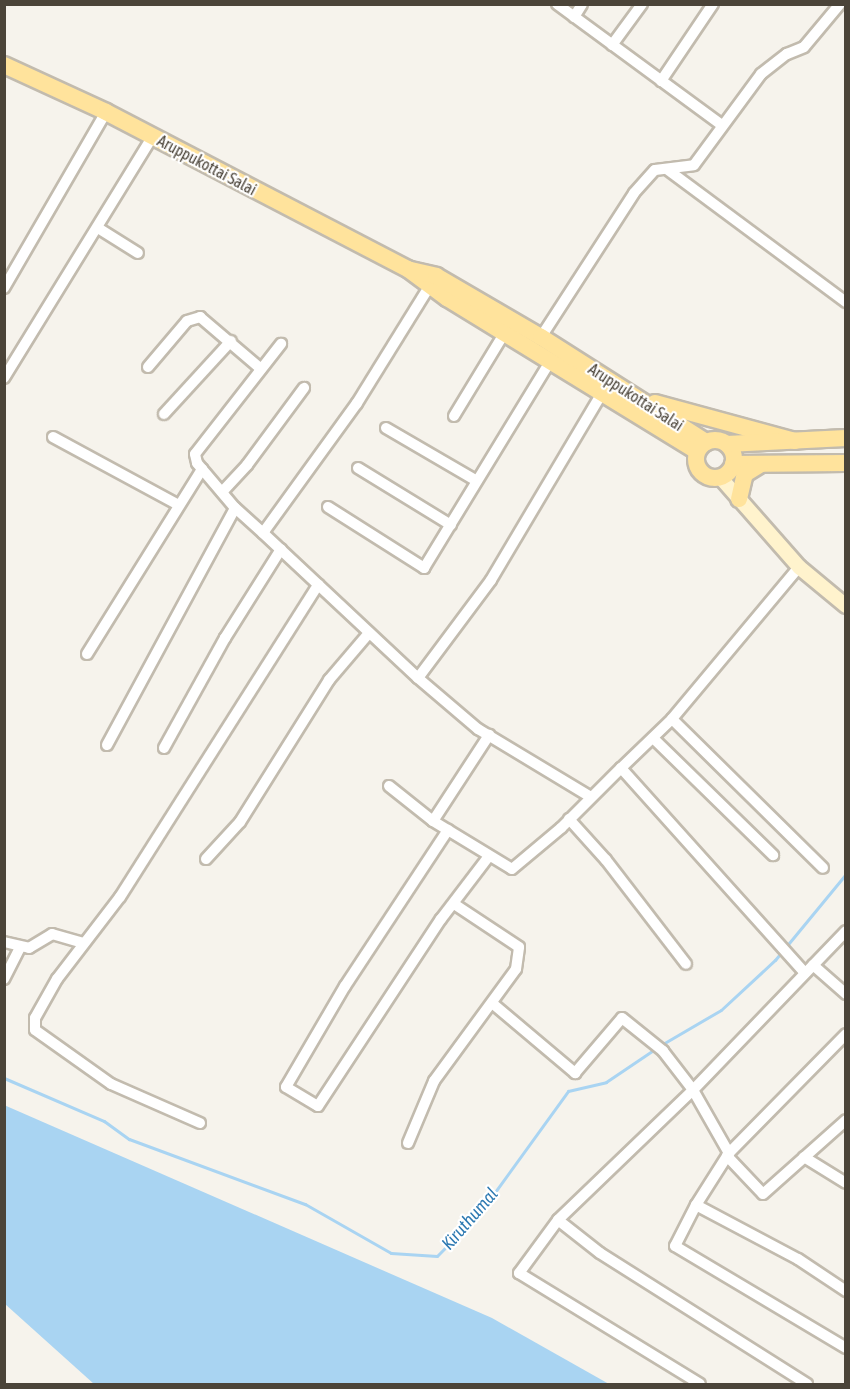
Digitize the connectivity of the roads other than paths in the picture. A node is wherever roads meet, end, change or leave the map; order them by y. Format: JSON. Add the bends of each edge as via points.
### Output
{"nodes":[{"id":1,"x":557,"y":4,"type":"edge"},
{"id":2,"x":582,"y":4,"type":"edge"},
{"id":3,"x":642,"y":4,"type":"edge"},
{"id":4,"x":713,"y":4,"type":"edge"},
{"id":5,"x":843,"y":5,"type":"edge"},
{"id":6,"x":574,"y":17,"type":"junction"},
{"id":7,"x":612,"y":45,"type":"junction"},
{"id":8,"x":4,"y":66,"type":"edge"},
{"id":9,"x":661,"y":81,"type":"junction"},
{"id":10,"x":106,"y":112,"type":"junction"},
{"id":11,"x":722,"y":125,"type":"junction"},
{"id":12,"x":153,"y":136,"type":"junction"},
{"id":13,"x":668,"y":170,"type":"junction"},
{"id":14,"x":98,"y":228,"type":"junction"},
{"id":15,"x":138,"y":253,"type":"dead end"},
{"id":16,"x":408,"y":269,"type":"junction"},
{"id":17,"x":429,"y":287,"type":"junction"},
{"id":18,"x":4,"y":288,"type":"edge"},
{"id":19,"x":846,"y":302,"type":"edge"},
{"id":20,"x":505,"y":332,"type":"junction"},
{"id":21,"x":541,"y":337,"type":"junction"},
{"id":22,"x":231,"y":341,"type":"junction"},
{"id":23,"x":281,"y":344,"type":"dead end"},
{"id":24,"x":551,"y":360,"type":"junction"},
{"id":25,"x":148,"y":368,"type":"dead end"},
{"id":26,"x":261,"y":369,"type":"junction"},
{"id":27,"x":4,"y":378,"type":"edge"},
{"id":28,"x":304,"y":388,"type":"dead end"},
{"id":29,"x":602,"y":393,"type":"junction"},
{"id":30,"x":639,"y":399,"type":"junction"},
{"id":31,"x":164,"y":414,"type":"dead end"},
{"id":32,"x":454,"y":416,"type":"dead end"},
{"id":33,"x":386,"y":428,"type":"dead end"},
{"id":34,"x":53,"y":437,"type":"dead end"},
{"id":35,"x":846,"y":438,"type":"edge"},
{"id":36,"x":795,"y":441,"type":"junction"},
{"id":37,"x":727,"y":444,"type":"junction"},
{"id":38,"x":702,"y":447,"type":"junction"},
{"id":39,"x":846,"y":463,"type":"edge"},
{"id":40,"x":733,"y":464,"type":"junction"},
{"id":41,"x":762,"y":464,"type":"junction"},
{"id":42,"x":358,"y":468,"type":"dead end"},
{"id":43,"x":202,"y":469,"type":"junction"},
{"id":44,"x":720,"y":477,"type":"junction"},
{"id":45,"x":477,"y":481,"type":"junction"},
{"id":46,"x":222,"y":492,"type":"junction"},
{"id":47,"x":740,"y":499,"type":"junction"},
{"id":48,"x":177,"y":504,"type":"junction"},
{"id":49,"x":328,"y":507,"type":"dead end"},
{"id":50,"x":235,"y":508,"type":"junction"},
{"id":51,"x":451,"y":525,"type":"junction"},
{"id":52,"x":263,"y":533,"type":"junction"},
{"id":53,"x":281,"y":549,"type":"junction"},
{"id":54,"x":799,"y":567,"type":"junction"},
{"id":55,"x":318,"y":585,"type":"junction"},
{"id":56,"x":846,"y":606,"type":"edge"},
{"id":57,"x":369,"y":633,"type":"junction"},
{"id":58,"x":87,"y":654,"type":"dead end"},
{"id":59,"x":418,"y":678,"type":"junction"},
{"id":60,"x":672,"y":719,"type":"junction"},
{"id":61,"x":489,"y":735,"type":"junction"},
{"id":62,"x":653,"y":738,"type":"junction"},
{"id":63,"x":107,"y":745,"type":"dead end"},
{"id":64,"x":164,"y":748,"type":"dead end"},
{"id":65,"x":621,"y":768,"type":"junction"},
{"id":66,"x":389,"y":786,"type":"dead end"},
{"id":67,"x":589,"y":796,"type":"junction"},
{"id":68,"x":569,"y":819,"type":"junction"},
{"id":69,"x":433,"y":821,"type":"junction"},
{"id":70,"x":448,"y":830,"type":"junction"},
{"id":71,"x":772,"y":855,"type":"dead end"},
{"id":72,"x":489,"y":856,"type":"junction"},
{"id":73,"x":206,"y":860,"type":"dead end"},
{"id":74,"x":824,"y":868,"type":"dead end"},
{"id":75,"x":454,"y":904,"type":"junction"},
{"id":76,"x":846,"y":931,"type":"edge"},
{"id":77,"x":4,"y":942,"type":"edge"},
{"id":78,"x":84,"y":943,"type":"junction"},
{"id":79,"x":20,"y":948,"type":"junction"},
{"id":80,"x":686,"y":964,"type":"dead end"},
{"id":81,"x":809,"y":969,"type":"junction"},
{"id":82,"x":4,"y":979,"type":"edge"},
{"id":83,"x":846,"y":994,"type":"edge"},
{"id":84,"x":492,"y":1003,"type":"junction"},
{"id":85,"x":846,"y":1034,"type":"edge"},
{"id":86,"x":693,"y":1090,"type":"junction"},
{"id":87,"x":846,"y":1120,"type":"edge"},
{"id":88,"x":200,"y":1123,"type":"dead end"},
{"id":89,"x":408,"y":1143,"type":"dead end"},
{"id":90,"x":728,"y":1154,"type":"junction"},
{"id":91,"x":804,"y":1156,"type":"junction"},
{"id":92,"x":846,"y":1183,"type":"edge"},
{"id":93,"x":696,"y":1205,"type":"junction"},
{"id":94,"x":558,"y":1220,"type":"junction"},
{"id":95,"x":846,"y":1291,"type":"edge"},
{"id":96,"x":846,"y":1348,"type":"edge"},
{"id":97,"x":700,"y":1384,"type":"edge"},
{"id":98,"x":807,"y":1384,"type":"edge"}],
"edges":[{"from":1,"to":6,"type":"street"},
{"from":2,"to":6,"type":"street"},
{"from":3,"to":7,"type":"street"},
{"from":4,"to":9,"type":"street"},
{"from":5,"to":11,"type":"street","via":[[804,47],[787,54],[761,74]]},
{"from":6,"to":7,"type":"street"},
{"from":7,"to":9,"type":"street"},
{"from":8,"to":10,"type":"main road","name":"Aruppukottai Salai"},
{"from":9,"to":11,"type":"street"},
{"from":10,"to":12,"type":"main road","name":"Aruppukottai Salai"},
{"from":10,"to":18,"type":"street"},
{"from":11,"to":13,"type":"street","via":[[694,165]]},
{"from":12,"to":14,"type":"street"},
{"from":12,"to":16,"type":"main road","name":"Aruppukottai Salai"},
{"from":13,"to":19,"type":"street"},
{"from":13,"to":21,"type":"street","via":[[655,170],[634,193]]},
{"from":14,"to":15,"type":"street"},
{"from":14,"to":27,"type":"street"},
{"from":16,"to":17,"type":"main road","name":"Aruppukottai Salai"},
{"from":16,"to":21,"type":"main road","name":"Aruppukottai Salai","via":[[436,276]]},
{"from":17,"to":20,"type":"main road","name":"Aruppukottai Salai"},
{"from":17,"to":52,"type":"street","via":[[357,403]]},
{"from":20,"to":24,"type":"main road","name":"Aruppukottai Salai"},
{"from":20,"to":32,"type":"street"},
{"from":21,"to":30,"type":"main road","name":"Aruppukottai Salai"},
{"from":22,"to":25,"type":"street","via":[[204,319],[195,317]]},
{"from":22,"to":26,"type":"street"},
{"from":22,"to":31,"type":"street"},
{"from":23,"to":26,"type":"street"},
{"from":24,"to":29,"type":"main road","name":"Aruppukottai Salai"},
{"from":24,"to":45,"type":"street"},
{"from":26,"to":43,"type":"street","via":[[198,448],[195,458]]},
{"from":28,"to":46,"type":"street"},
{"from":29,"to":38,"type":"main road","name":"Aruppukottai Salai"},
{"from":29,"to":59,"type":"street","via":[[490,580]]},
{"from":30,"to":36,"type":"main road"},
{"from":30,"to":38,"type":"main road","name":"Aruppukottai Salai"},
{"from":33,"to":45,"type":"street"},
{"from":34,"to":48,"type":"street"},
{"from":35,"to":36,"type":"main road"},
{"from":36,"to":37,"type":"main road"},
{"from":37,"to":38,"type":"main road","via":[[717,440]]},
{"from":37,"to":40,"type":"main road"},
{"from":38,"to":44,"type":"main road","via":[[696,463],[703,474]]},
{"from":39,"to":41,"type":"main road"},
{"from":40,"to":41,"type":"main road"},
{"from":40,"to":44,"type":"main road"},
{"from":41,"to":47,"type":"main road","via":[[745,474]]},
{"from":42,"to":51,"type":"street"},
{"from":43,"to":46,"type":"street"},
{"from":43,"to":48,"type":"street"},
{"from":44,"to":47,"type":"main road"},
{"from":45,"to":51,"type":"street"},
{"from":46,"to":50,"type":"street"},
{"from":47,"to":54,"type":"main road"},
{"from":48,"to":58,"type":"street"},
{"from":49,"to":51,"type":"street","via":[[424,568]]},
{"from":50,"to":52,"type":"street"},
{"from":50,"to":63,"type":"street"},
{"from":52,"to":53,"type":"street"},
{"from":53,"to":55,"type":"street"},
{"from":53,"to":64,"type":"street","via":[[225,638]]},
{"from":54,"to":56,"type":"main road"},
{"from":54,"to":60,"type":"street"},
{"from":55,"to":57,"type":"street"},
{"from":55,"to":78,"type":"street","via":[[120,897]]},
{"from":57,"to":59,"type":"street"},
{"from":57,"to":73,"type":"street","via":[[329,680],[240,822]]},
{"from":59,"to":61,"type":"street"},
{"from":60,"to":62,"type":"street"},
{"from":60,"to":74,"type":"street"},
{"from":61,"to":67,"type":"street"},
{"from":61,"to":69,"type":"street"},
{"from":62,"to":65,"type":"street"},
{"from":62,"to":71,"type":"street"},
{"from":65,"to":67,"type":"street"},
{"from":65,"to":81,"type":"street","via":[[783,951]]},
{"from":66,"to":69,"type":"street"},
{"from":67,"to":68,"type":"street"},
{"from":68,"to":72,"type":"street","via":[[512,869]]},
{"from":68,"to":80,"type":"street","via":[[606,860]]},
{"from":69,"to":70,"type":"street"},
{"from":70,"to":72,"type":"street"},
{"from":70,"to":75,"type":"street","via":[[345,986],[286,1087],[318,1106]]},
{"from":72,"to":75,"type":"street"},
{"from":75,"to":84,"type":"street","via":[[519,947],[516,969]]},
{"from":76,"to":81,"type":"street"},
{"from":77,"to":79,"type":"street"},
{"from":78,"to":79,"type":"street","via":[[52,934],[34,946]]},
{"from":78,"to":88,"type":"street","via":[[45,999],[35,1018],[35,1030],[111,1084]]},
{"from":79,"to":82,"type":"street"},
{"from":81,"to":83,"type":"street"},
{"from":81,"to":86,"type":"street"},
{"from":84,"to":86,"type":"street","via":[[575,1073],[622,1018],[659,1048]]},
{"from":84,"to":89,"type":"street","via":[[434,1082]]},
{"from":85,"to":90,"type":"street"},
{"from":86,"to":90,"type":"street"},
{"from":86,"to":94,"type":"street"},
{"from":87,"to":91,"type":"street"},
{"from":90,"to":91,"type":"street","via":[[763,1194]]},
{"from":90,"to":93,"type":"street"},
{"from":91,"to":92,"type":"street"},
{"from":93,"to":95,"type":"street","via":[[798,1258]]},
{"from":93,"to":96,"type":"street","via":[[675,1246]]},
{"from":94,"to":97,"type":"street","via":[[519,1273]]},
{"from":94,"to":98,"type":"street","via":[[600,1253]]}]}
